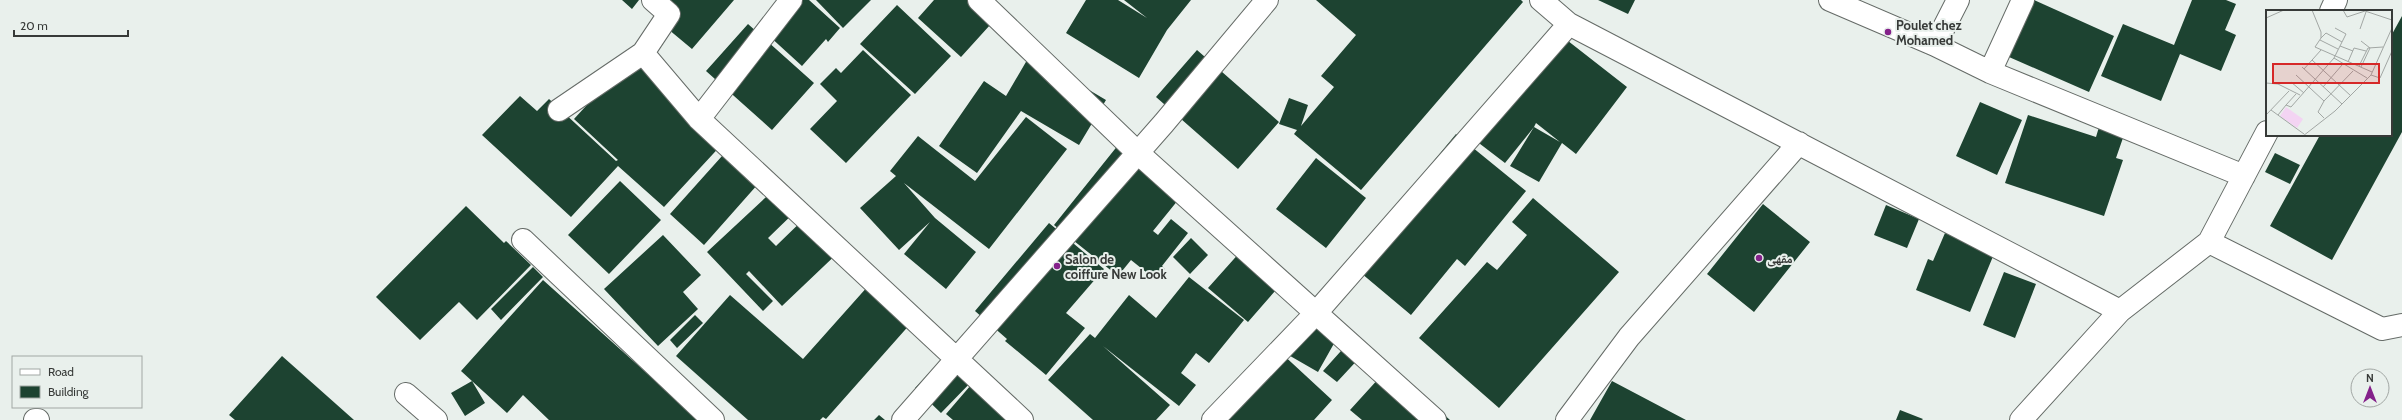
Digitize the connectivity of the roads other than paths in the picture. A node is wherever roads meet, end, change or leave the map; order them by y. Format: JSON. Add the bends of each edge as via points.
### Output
{"nodes":[{"id":1,"x":652,"y":0,"type":"edge"},
{"id":2,"x":791,"y":0,"type":"edge"},
{"id":3,"x":978,"y":0,"type":"edge"},
{"id":4,"x":1267,"y":0,"type":"edge"},
{"id":5,"x":1540,"y":0,"type":"edge"},
{"id":6,"x":1830,"y":0,"type":"edge"},
{"id":7,"x":1958,"y":0,"type":"edge"},
{"id":8,"x":2023,"y":0,"type":"edge"},
{"id":9,"x":2336,"y":0,"type":"edge"},
{"id":10,"x":2331,"y":10,"type":"edge"},
{"id":11,"x":1569,"y":24,"type":"junction"},
{"id":12,"x":1935,"y":45,"type":"junction"},
{"id":13,"x":643,"y":53,"type":"junction"},
{"id":14,"x":1990,"y":72,"type":"junction"},
{"id":15,"x":559,"y":110,"type":"dead end"},
{"id":16,"x":699,"y":119,"type":"junction"},
{"id":17,"x":2266,"y":134,"type":"edge"},
{"id":18,"x":1799,"y":143,"type":"junction"},
{"id":19,"x":1138,"y":153,"type":"junction"},
{"id":20,"x":2244,"y":176,"type":"junction"},
{"id":21,"x":523,"y":240,"type":"dead end"},
{"id":22,"x":2209,"y":242,"type":"junction"},
{"id":23,"x":2120,"y":311,"type":"junction"},
{"id":24,"x":1316,"y":313,"type":"junction"},
{"id":25,"x":2402,"y":325,"type":"edge"},
{"id":26,"x":955,"y":360,"type":"junction"},
{"id":27,"x":406,"y":394,"type":"dead end"},
{"id":28,"x":436,"y":420,"type":"edge"},
{"id":29,"x":713,"y":420,"type":"edge"},
{"id":30,"x":903,"y":420,"type":"edge"},
{"id":31,"x":1022,"y":420,"type":"edge"},
{"id":32,"x":1213,"y":420,"type":"edge"},
{"id":33,"x":1435,"y":420,"type":"edge"},
{"id":34,"x":1567,"y":420,"type":"edge"},
{"id":35,"x":2021,"y":420,"type":"edge"}],
"edges":[{"from":1,"to":13,"type":"street","via":[[669,14]]},
{"from":2,"to":16,"type":"street"},
{"from":3,"to":19,"type":"street"},
{"from":4,"to":19,"type":"street"},
{"from":5,"to":11,"type":"street"},
{"from":6,"to":12,"type":"street"},
{"from":7,"to":12,"type":"street"},
{"from":8,"to":14,"type":"street"},
{"from":9,"to":10,"type":"street"},
{"from":11,"to":18,"type":"street"},
{"from":11,"to":24,"type":"street"},
{"from":12,"to":14,"type":"street"},
{"from":13,"to":15,"type":"street"},
{"from":13,"to":16,"type":"street"},
{"from":14,"to":20,"type":"street"},
{"from":16,"to":26,"type":"street"},
{"from":17,"to":20,"type":"street"},
{"from":18,"to":23,"type":"street"},
{"from":18,"to":34,"type":"street","via":[[1630,337]]},
{"from":19,"to":24,"type":"street"},
{"from":19,"to":26,"type":"street"},
{"from":20,"to":22,"type":"street"},
{"from":21,"to":29,"type":"street"},
{"from":22,"to":23,"type":"street"},
{"from":22,"to":25,"type":"street","via":[[2382,329]]},
{"from":23,"to":35,"type":"street"},
{"from":24,"to":32,"type":"street"},
{"from":24,"to":33,"type":"street"},
{"from":26,"to":30,"type":"street"},
{"from":26,"to":31,"type":"street"},
{"from":27,"to":28,"type":"street"}]}
